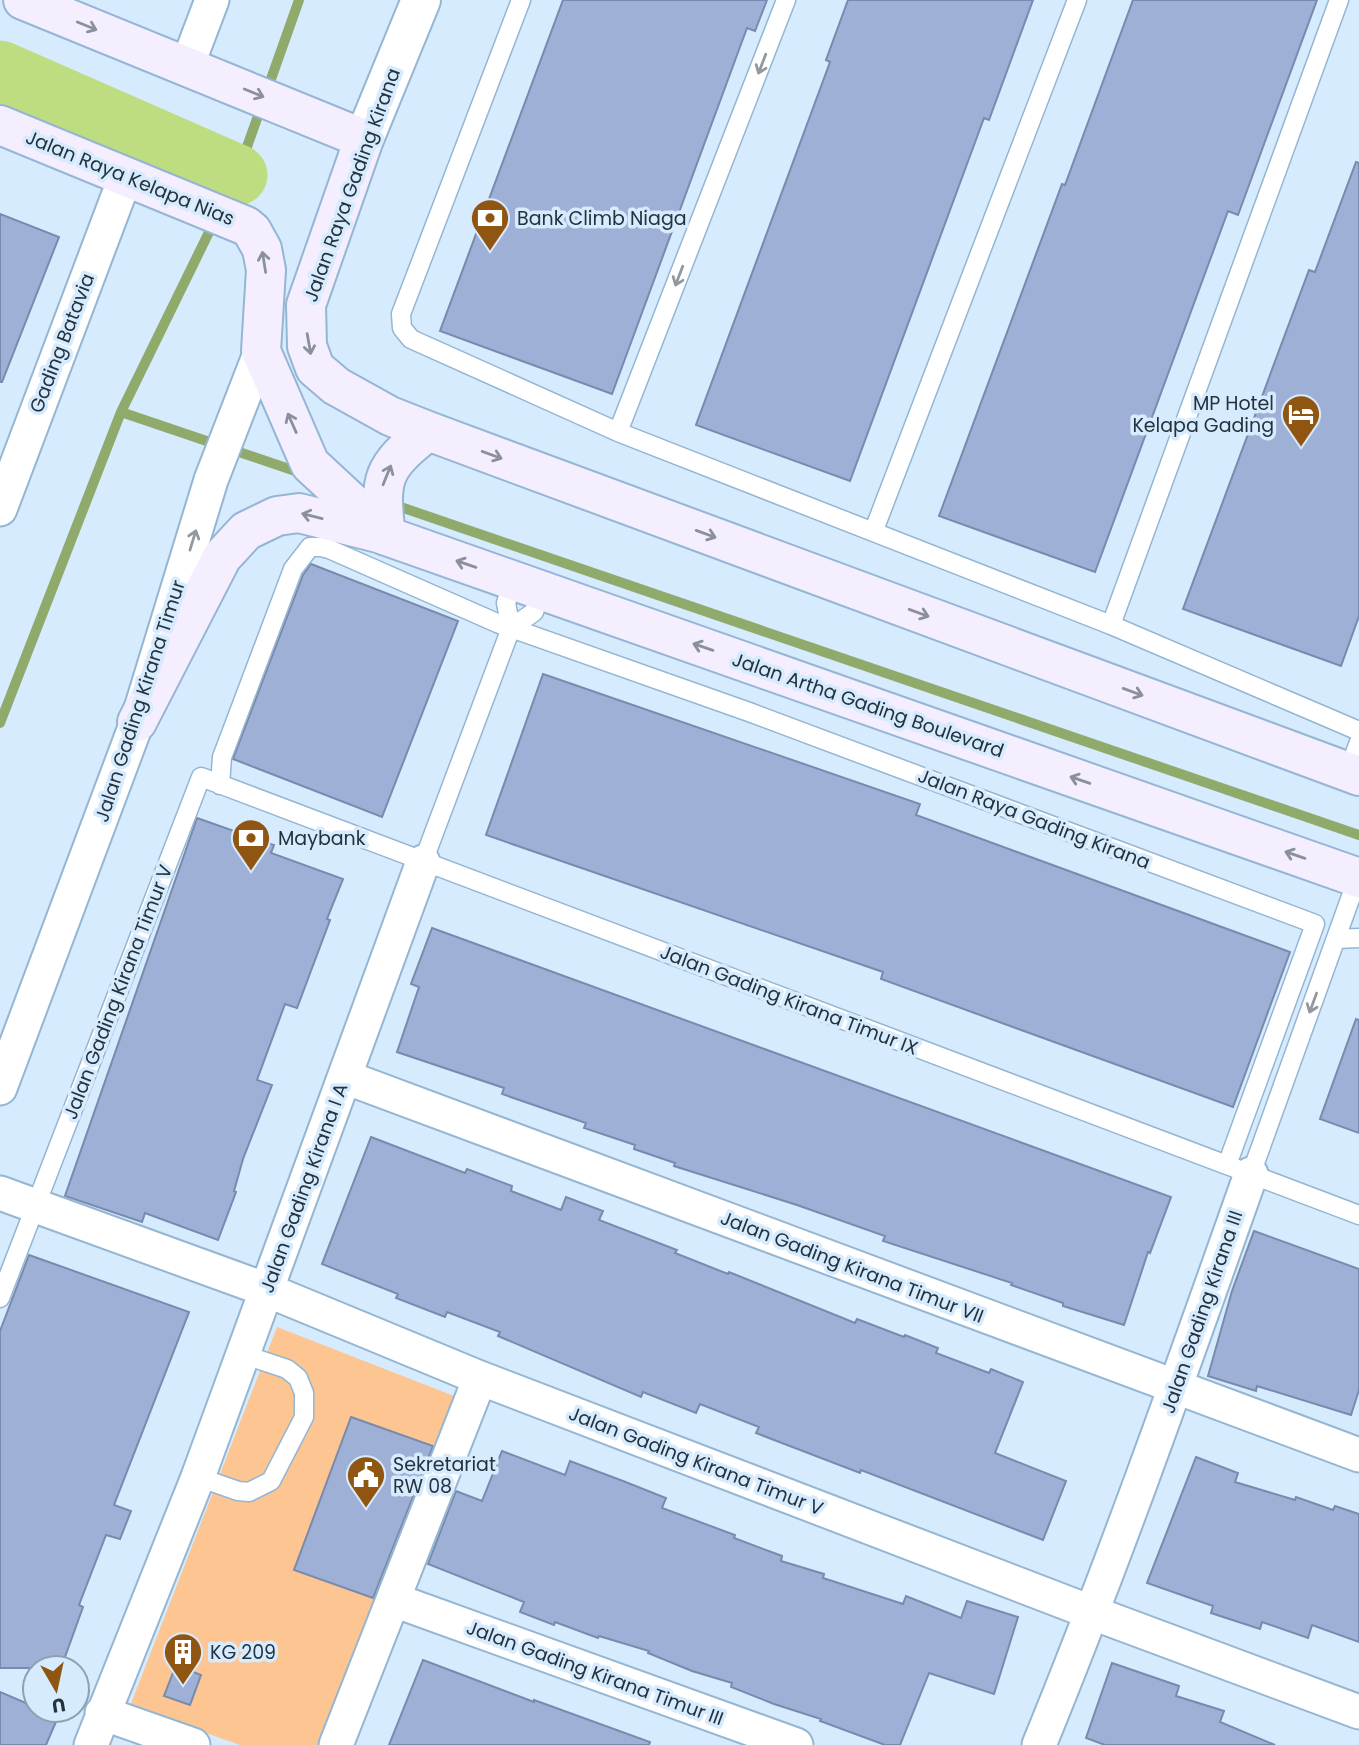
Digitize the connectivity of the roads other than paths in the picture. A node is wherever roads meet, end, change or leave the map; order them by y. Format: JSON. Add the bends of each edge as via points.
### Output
{"nodes":[{"id":1,"x":23,"y":0,"type":"edge"},
{"id":2,"x":212,"y":0,"type":"edge"},
{"id":3,"x":421,"y":0,"type":"edge"},
{"id":4,"x":522,"y":0,"type":"edge"},
{"id":5,"x":786,"y":0,"type":"edge"},
{"id":6,"x":1077,"y":0,"type":"edge"},
{"id":7,"x":1339,"y":0,"type":"edge"},
{"id":8,"x":196,"y":69,"type":"junction"},
{"id":9,"x":0,"y":125,"type":"edge"},
{"id":10,"x":364,"y":139,"type":"junction"},
{"id":11,"x":136,"y":182,"type":"junction"},
{"id":12,"x":261,"y":351,"type":"junction"},
{"id":13,"x":618,"y":432,"type":"junction"},
{"id":14,"x":421,"y":437,"type":"junction"},
{"id":15,"x":0,"y":509,"type":"edge"},
{"id":16,"x":365,"y":514,"type":"junction"},
{"id":17,"x":874,"y":530,"type":"junction"},
{"id":18,"x":527,"y":586,"type":"junction"},
{"id":19,"x":1111,"y":625,"type":"junction"},
{"id":20,"x":511,"y":628,"type":"junction"},
{"id":21,"x":137,"y":722,"type":"junction"},
{"id":22,"x":1359,"y":731,"type":"edge"},
{"id":23,"x":1355,"y":763,"type":"edge"},
{"id":24,"x":201,"y":777,"type":"joint"},
{"id":25,"x":220,"y":785,"type":"junction"},
{"id":26,"x":423,"y":862,"type":"junction"},
{"id":27,"x":1358,"y":877,"type":"edge"},
{"id":28,"x":1359,"y":938,"type":"edge"},
{"id":29,"x":1336,"y":939,"type":"junction"},
{"id":30,"x":345,"y":1077,"type":"junction"},
{"id":31,"x":0,"y":1088,"type":"edge"},
{"id":32,"x":1239,"y":1170,"type":"junction"},
{"id":33,"x":0,"y":1193,"type":"edge"},
{"id":34,"x":35,"y":1207,"type":"junction"},
{"id":35,"x":1359,"y":1215,"type":"edge"},
{"id":36,"x":267,"y":1290,"type":"junction"},
{"id":37,"x":0,"y":1298,"type":"edge"},
{"id":38,"x":242,"y":1354,"type":"junction"},
{"id":39,"x":480,"y":1378,"type":"junction"},
{"id":40,"x":1176,"y":1389,"type":"junction"},
{"id":41,"x":1359,"y":1455,"type":"edge"},
{"id":42,"x":198,"y":1477,"type":"junction"},
{"id":43,"x":394,"y":1600,"type":"junction"},
{"id":44,"x":1093,"y":1613,"type":"junction"},
{"id":45,"x":1359,"y":1712,"type":"edge"},
{"id":46,"x":102,"y":1713,"type":"junction"},
{"id":47,"x":91,"y":1745,"type":"edge"},
{"id":48,"x":193,"y":1745,"type":"edge"},
{"id":49,"x":336,"y":1745,"type":"edge"},
{"id":50,"x":796,"y":1745,"type":"edge"},
{"id":51,"x":1039,"y":1745,"type":"edge"}],
"edges":[{"from":1,"to":8,"type":"main road","one_way":true},
{"from":2,"to":8,"type":"street"},
{"from":3,"to":10,"type":"street","name":"Jalan Raya Gading Kirana"},
{"from":4,"to":13,"type":"lane","via":[[401,314],[402,328],[411,340]]},
{"from":5,"to":13,"type":"lane","one_way":true},
{"from":6,"to":17,"type":"lane"},
{"from":7,"to":19,"type":"lane"},
{"from":8,"to":10,"type":"main road","one_way":true},
{"from":9,"to":11,"type":"main road","name":"Jalan Raya Kelapa Nias"},
{"from":10,"to":14,"type":"main road","name":"Jalan Raya Gading Kirana","one_way":true,"via":[[306,304],[307,346],[315,368],[336,386]]},
{"from":12,"to":11,"type":"main road","name":"Jalan Raya Kelapa Nias","one_way":true,"via":[[266,270],[252,231]]},
{"from":11,"to":15,"type":"street","name":"Gading Batavia"},
{"from":16,"to":12,"type":"main road","name":"Jalan Raya Kelapa Nias","one_way":true,"via":[[310,464]]},
{"from":21,"to":12,"type":"street","name":"Jalan Gading Kirana Timur","one_way":true,"via":[[211,480]]},
{"from":13,"to":17,"type":"lane"},
{"from":16,"to":14,"type":"main road","one_way":true,"via":[[381,502],[383,482],[392,464]]},
{"from":14,"to":23,"type":"main road","one_way":true},
{"from":18,"to":16,"type":"main road","name":"Jalan Artha Gading Boulevard","one_way":true},
{"from":16,"to":21,"type":"main road","name":"Jalan Artha Gading Boulevard","one_way":true,"via":[[277,516],[246,531],[222,557]]},
{"from":17,"to":19,"type":"lane"},
{"from":18,"to":20,"type":"lane","via":[[506,603]]},
{"from":18,"to":20,"type":"lane","via":[[534,612]]},
{"from":27,"to":18,"type":"main road","name":"Jalan Artha Gading Boulevard","one_way":true},
{"from":19,"to":22,"type":"lane"},
{"from":20,"to":25,"type":"lane","via":[[329,550],[310,547],[288,581],[222,757]]},
{"from":20,"to":26,"type":"lane","name":"Jalan Gading Kirana I A"},
{"from":20,"to":32,"type":"lane","name":"Jalan Raya Gading Kirana","via":[[1315,924]]},
{"from":21,"to":31,"type":"street","name":"Jalan Gading Kirana Timur"},
{"from":24,"to":25,"type":"lane","name":"Jalan Gading Kirana Timur IX"},
{"from":24,"to":34,"type":"lane","name":"Jalan Gading Kirana Timur V"},
{"from":25,"to":26,"type":"lane","name":"Jalan Gading Kirana Timur IX"},
{"from":26,"to":30,"type":"street","name":"Jalan Gading Kirana I A"},
{"from":26,"to":32,"type":"lane","name":"Jalan Gading Kirana Timur IX"},
{"from":27,"to":29,"type":"lane","name":"Jalan Gading Kirana III"},
{"from":28,"to":29,"type":"lane"},
{"from":29,"to":32,"type":"lane","name":"Jalan Gading Kirana III","one_way":true},
{"from":30,"to":36,"type":"street","name":"Jalan Gading Kirana I A"},
{"from":30,"to":40,"type":"street","name":"Jalan Gading Kirana Timur VII"},
{"from":32,"to":35,"type":"lane","name":"Jalan Gading Kirana Timur IX"},
{"from":32,"to":40,"type":"street","name":"Jalan Gading Kirana III"},
{"from":33,"to":34,"type":"street","name":"Jalan Gading Kirana Timur V"},
{"from":34,"to":36,"type":"street","name":"Jalan Gading Kirana Timur V"},
{"from":34,"to":37,"type":"lane","name":"Jalan Gading Kirana Timur V"},
{"from":36,"to":38,"type":"street","name":"Jalan Gading Kirana I A"},
{"from":36,"to":39,"type":"street","name":"Jalan Gading Kirana Timur V"},
{"from":38,"to":42,"type":"street","name":"Jalan Gading Kirana I A"},
{"from":38,"to":42,"type":"lane","via":[[287,1369],[298,1378],[304,1393],[304,1418],[271,1482],[249,1492]]},
{"from":39,"to":43,"type":"street"},
{"from":39,"to":44,"type":"street","name":"Jalan Gading Kirana Timur V"},
{"from":40,"to":41,"type":"street","name":"Jalan Gading Kirana Timur VII"},
{"from":40,"to":44,"type":"street","name":"Jalan Gading Kirana III"},
{"from":42,"to":46,"type":"street","name":"Jalan Gading Kirana I A"},
{"from":43,"to":49,"type":"street"},
{"from":43,"to":50,"type":"street","name":"Jalan Gading Kirana Timur III"},
{"from":44,"to":45,"type":"street","name":"Jalan Gading Kirana Timur V"},
{"from":44,"to":51,"type":"street","name":"Jalan Gading Kirana III"},
{"from":46,"to":47,"type":"street","name":"Jalan Gading Kirana I A"},
{"from":46,"to":48,"type":"street"}]}
